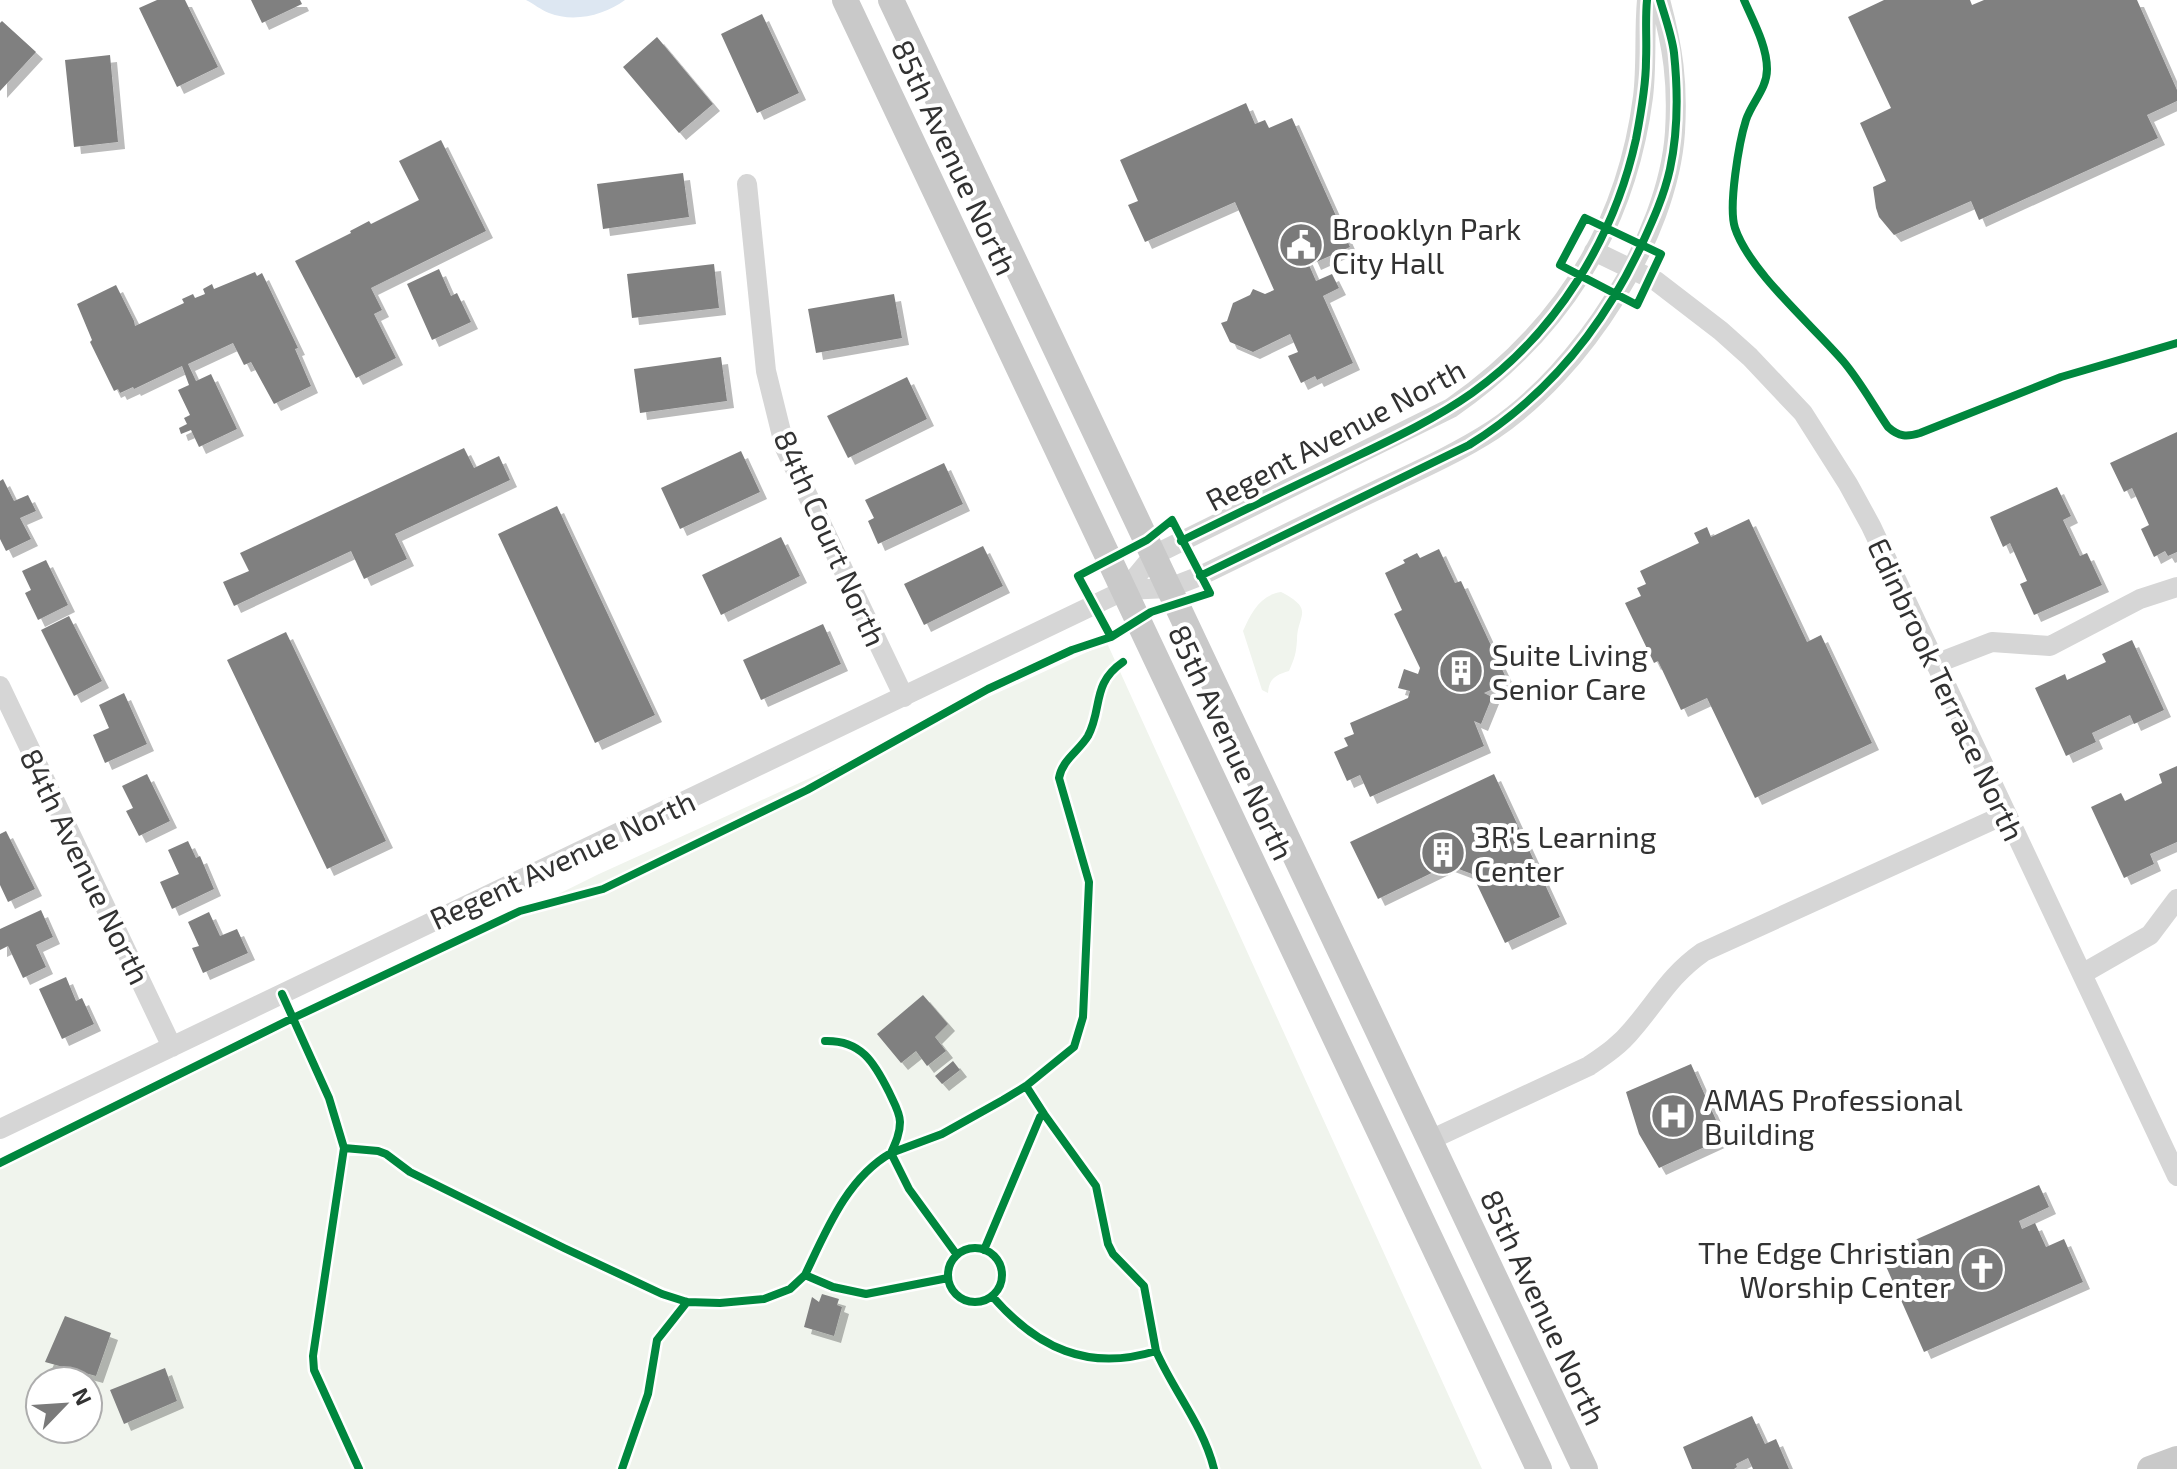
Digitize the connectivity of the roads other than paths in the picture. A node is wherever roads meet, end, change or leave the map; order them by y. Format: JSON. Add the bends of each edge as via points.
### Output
{"nodes":[{"id":1,"x":845,"y":0,"type":"edge"},
{"id":2,"x":891,"y":0,"type":"edge"},
{"id":3,"x":1647,"y":0,"type":"edge"},
{"id":4,"x":1660,"y":0,"type":"edge"},
{"id":5,"x":747,"y":184,"type":"dead end"},
{"id":6,"x":1594,"y":251,"type":"junction"},
{"id":7,"x":1631,"y":267,"type":"junction"},
{"id":8,"x":1154,"y":555,"type":"junction"},
{"id":9,"x":2177,"y":587,"type":"edge"},
{"id":10,"x":1169,"y":588,"type":"junction"},
{"id":11,"x":1125,"y":590,"type":"junction"},
{"id":12,"x":1935,"y":664,"type":"junction"},
{"id":13,"x":0,"y":686,"type":"edge"},
{"id":14,"x":904,"y":697,"type":"junction"},
{"id":15,"x":2006,"y":814,"type":"junction"},
{"id":16,"x":2177,"y":899,"type":"edge"},
{"id":17,"x":2082,"y":974,"type":"junction"},
{"id":18,"x":172,"y":1047,"type":"junction"},
{"id":19,"x":0,"y":1129,"type":"edge"},
{"id":20,"x":1430,"y":1140,"type":"junction"},
{"id":21,"x":2177,"y":1176,"type":"edge"},
{"id":22,"x":1491,"y":1368,"type":"junction"},
{"id":23,"x":2177,"y":1459,"type":"edge"},
{"id":24,"x":1521,"y":1469,"type":"edge"},
{"id":25,"x":1539,"y":1469,"type":"edge"},
{"id":26,"x":1585,"y":1469,"type":"edge"},
{"id":27,"x":2150,"y":1469,"type":"edge"}],
"edges":[{"from":1,"to":11,"type":"main road","name":"85th Avenue North"},
{"from":2,"to":8,"type":"main road","name":"85th Avenue North"},
{"from":3,"to":6,"type":"street","via":[[1636,140]]},
{"from":4,"to":7,"type":"street","via":[[1674,50],[1675,134],[1662,198]]},
{"from":5,"to":14,"type":"street","name":"84th Court North","via":[[766,371],[785,448]]},
{"from":6,"to":7,"type":"street","name":"Edinbrook Terrace North"},
{"from":6,"to":8,"type":"street","name":"Regent Avenue North","via":[[1542,329],[1463,400]]},
{"from":7,"to":10,"type":"street","name":"Regent Avenue North","via":[[1585,342],[1536,395],[1495,429]]},
{"from":7,"to":12,"type":"street","name":"Edinbrook Terrace North","via":[[1721,331],[1803,413],[1871,526]]},
{"from":8,"to":10,"type":"main road","name":"85th Avenue North"},
{"from":8,"to":11,"type":"street","name":"Regent Avenue North"},
{"from":9,"to":12,"type":"street","via":[[2140,599],[2050,646],[1992,642]]},
{"from":10,"to":11,"type":"street","name":"Regent Avenue North"},
{"from":10,"to":20,"type":"main road","name":"85th Avenue North"},
{"from":11,"to":14,"type":"street","name":"Regent Avenue North"},
{"from":11,"to":22,"type":"main road","name":"85th Avenue North"},
{"from":12,"to":15,"type":"street","name":"Edinbrook Terrace North"},
{"from":13,"to":18,"type":"street","name":"84th Avenue North"},
{"from":14,"to":18,"type":"street","name":"Regent Avenue North"},
{"from":15,"to":17,"type":"street","name":"Edinbrook Terrace North"},
{"from":15,"to":20,"type":"street","via":[[1703,952],[1680,968],[1613,1050]]},
{"from":16,"to":17,"type":"street","via":[[2150,935]]},
{"from":17,"to":21,"type":"street","name":"Edinbrook Terrace North"},
{"from":18,"to":19,"type":"street","name":"Regent Avenue North"},
{"from":20,"to":26,"type":"main road","name":"85th Avenue North"},
{"from":22,"to":24,"type":"main road","via":[[1490,1404]]},
{"from":22,"to":25,"type":"main road","name":"85th Avenue North"},
{"from":23,"to":27,"type":"main road"}]}
